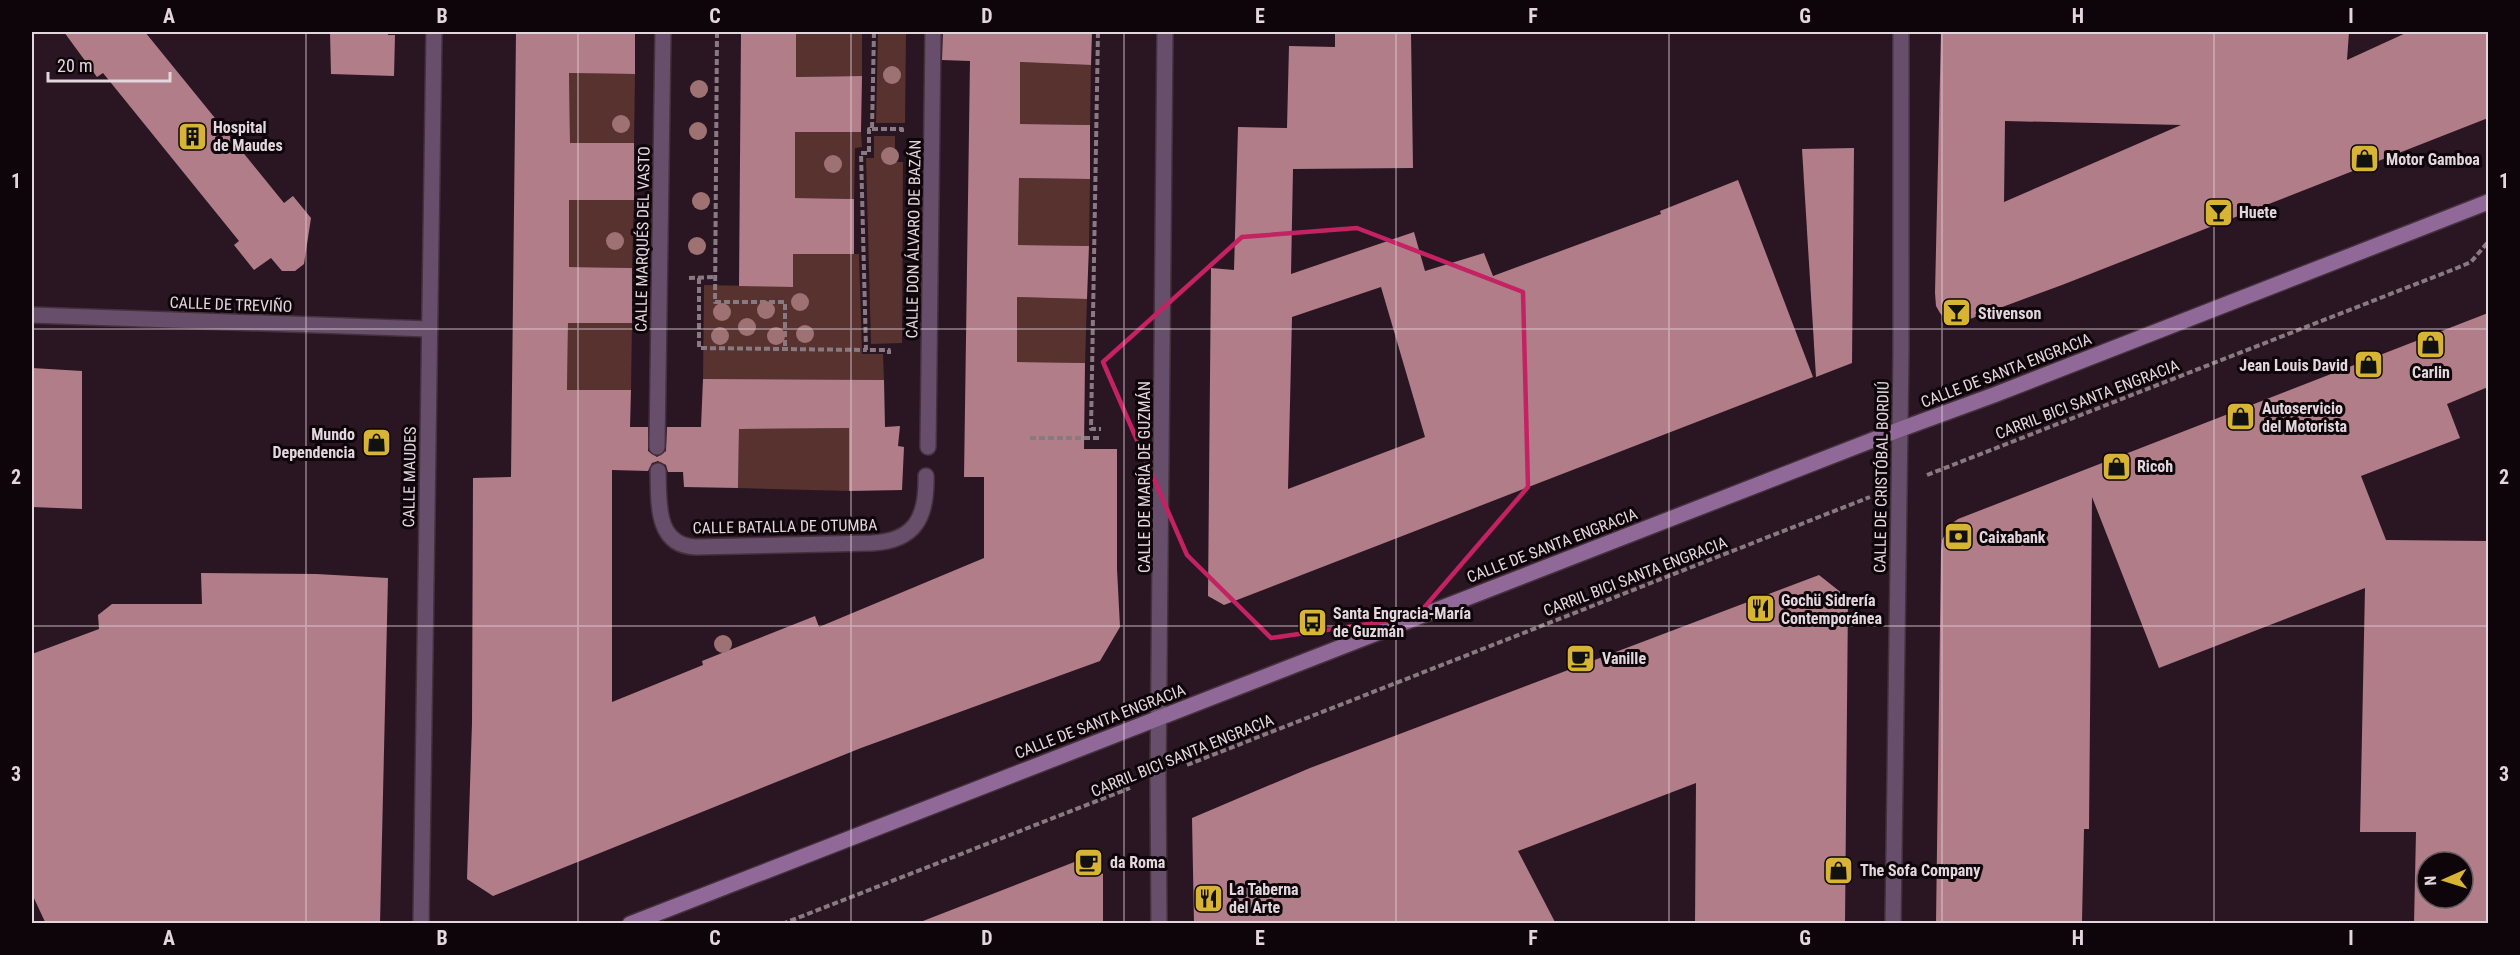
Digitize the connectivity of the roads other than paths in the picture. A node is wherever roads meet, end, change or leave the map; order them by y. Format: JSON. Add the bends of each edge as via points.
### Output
{"nodes":[{"id":1,"x":434,"y":32,"type":"edge"},
{"id":2,"x":663,"y":32,"type":"edge"},
{"id":3,"x":933,"y":32,"type":"edge"},
{"id":4,"x":1166,"y":32,"type":"edge"},
{"id":5,"x":1901,"y":32,"type":"edge"},
{"id":6,"x":2488,"y":202,"type":"edge"},
{"id":7,"x":32,"y":315,"type":"edge"},
{"id":8,"x":429,"y":329,"type":"junction"},
{"id":9,"x":1900,"y":429,"type":"junction"},
{"id":10,"x":657,"y":447,"type":"dead end"},
{"id":11,"x":928,"y":447,"type":"dead end"},
{"id":12,"x":658,"y":471,"type":"dead end"},
{"id":13,"x":926,"y":476,"type":"dead end"},
{"id":14,"x":1159,"y":717,"type":"junction"},
{"id":15,"x":421,"y":924,"type":"edge"},
{"id":16,"x":630,"y":924,"type":"edge"},
{"id":17,"x":1159,"y":924,"type":"edge"},
{"id":18,"x":1893,"y":924,"type":"edge"}],
"edges":[{"from":1,"to":8,"type":"street","name":"CALLE MAUDES"},
{"from":2,"to":10,"type":"street","name":"CALLE MARQUÉS DEL VASTO"},
{"from":3,"to":11,"type":"street","name":"CALLE DON ÁLVARO DE BAZÁN"},
{"from":4,"to":14,"type":"street","name":"CALLE DE MARÍA DE GUZMÁN"},
{"from":5,"to":9,"type":"street","name":"CALLE DE CRISTÓBAL BORDIÚ"},
{"from":6,"to":9,"type":"main road","name":"CALLE DE SANTA ENGRACIA"},
{"from":7,"to":8,"type":"street","name":"CALLE DE TREVIÑO"},
{"from":8,"to":15,"type":"street","name":"CALLE MAUDES"},
{"from":9,"to":14,"type":"main road","name":"CALLE DE SANTA ENGRACIA"},
{"from":9,"to":18,"type":"street","name":"CALLE DE CRISTÓBAL BORDIÚ"},
{"from":12,"to":13,"type":"street","name":"CALLE BATALLA DE OTUMBA","via":[[660,510],[668,535],[676,544],[696,547],[872,543],[896,539],[911,531],[921,516]]},
{"from":14,"to":16,"type":"main road","name":"CALLE DE SANTA ENGRACIA"},
{"from":14,"to":17,"type":"street","name":"CALLE DE MARÍA DE GUZMÁN"}]}
